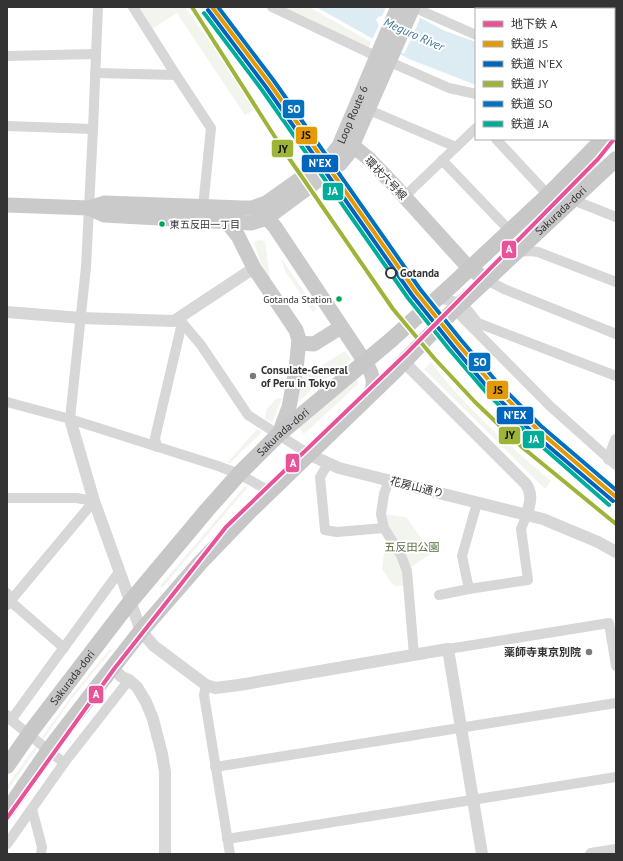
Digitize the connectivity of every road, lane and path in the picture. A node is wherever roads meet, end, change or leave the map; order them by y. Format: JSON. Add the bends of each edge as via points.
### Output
{"nodes":[{"id":1,"x":98,"y":7,"type":"edge"},
{"id":2,"x":133,"y":7,"type":"edge"},
{"id":3,"x":272,"y":7,"type":"edge"},
{"id":4,"x":408,"y":8,"type":"edge"},
{"id":5,"x":475,"y":35,"type":"edge"},
{"id":6,"x":96,"y":54,"type":"junction"},
{"id":7,"x":7,"y":56,"type":"edge"},
{"id":8,"x":385,"y":57,"type":"junction"},
{"id":9,"x":95,"y":73,"type":"junction"},
{"id":10,"x":176,"y":75,"type":"junction"},
{"id":11,"x":475,"y":94,"type":"edge"},
{"id":12,"x":369,"y":110,"type":"junction"},
{"id":13,"x":7,"y":126,"type":"edge"},
{"id":14,"x":93,"y":129,"type":"junction"},
{"id":15,"x":475,"y":129,"type":"edge"},
{"id":16,"x":497,"y":140,"type":"edge"},
{"id":17,"x":601,"y":140,"type":"edge"},
{"id":18,"x":353,"y":146,"type":"junction"},
{"id":19,"x":456,"y":147,"type":"junction"},
{"id":20,"x":616,"y":159,"type":"edge"},
{"id":21,"x":442,"y":160,"type":"junction"},
{"id":22,"x":548,"y":195,"type":"junction"},
{"id":23,"x":405,"y":196,"type":"junction"},
{"id":24,"x":573,"y":200,"type":"junction"},
{"id":25,"x":7,"y":205,"type":"edge"},
{"id":26,"x":203,"y":207,"type":"junction"},
{"id":27,"x":89,"y":208,"type":"junction"},
{"id":28,"x":252,"y":208,"type":"junction"},
{"id":29,"x":616,"y":217,"type":"edge"},
{"id":30,"x":227,"y":222,"type":"junction"},
{"id":31,"x":271,"y":222,"type":"junction"},
{"id":32,"x":251,"y":230,"type":"junction"},
{"id":33,"x":510,"y":230,"type":"junction"},
{"id":34,"x":518,"y":252,"type":"junction"},
{"id":35,"x":254,"y":268,"type":"junction"},
{"id":36,"x":470,"y":268,"type":"junction"},
{"id":37,"x":487,"y":280,"type":"junction"},
{"id":38,"x":616,"y":282,"type":"edge"},
{"id":39,"x":437,"y":298,"type":"junction"},
{"id":40,"x":457,"y":308,"type":"junction"},
{"id":41,"x":7,"y":312,"type":"edge"},
{"id":42,"x":81,"y":318,"type":"junction"},
{"id":43,"x":181,"y":321,"type":"junction"},
{"id":44,"x":341,"y":327,"type":"junction"},
{"id":45,"x":493,"y":328,"type":"junction"},
{"id":46,"x":616,"y":334,"type":"edge"},
{"id":47,"x":299,"y":344,"type":"junction"},
{"id":48,"x":489,"y":345,"type":"junction"},
{"id":49,"x":407,"y":358,"type":"junction"},
{"id":50,"x":366,"y":362,"type":"junction"},
{"id":51,"x":616,"y":376,"type":"edge"},
{"id":52,"x":371,"y":394,"type":"junction"},
{"id":53,"x":7,"y":402,"type":"edge"},
{"id":54,"x":70,"y":419,"type":"junction"},
{"id":55,"x":278,"y":434,"type":"junction"},
{"id":56,"x":616,"y":440,"type":"edge"},
{"id":57,"x":157,"y":447,"type":"junction"},
{"id":58,"x":310,"y":455,"type":"junction"},
{"id":59,"x":612,"y":462,"type":"edge"},
{"id":60,"x":328,"y":464,"type":"junction"},
{"id":61,"x":239,"y":474,"type":"junction"},
{"id":62,"x":389,"y":480,"type":"junction"},
{"id":63,"x":271,"y":492,"type":"junction"},
{"id":64,"x":7,"y":498,"type":"edge"},
{"id":65,"x":94,"y":501,"type":"junction"},
{"id":66,"x":477,"y":503,"type":"junction"},
{"id":67,"x":527,"y":514,"type":"junction"},
{"id":68,"x":384,"y":528,"type":"junction"},
{"id":69,"x":616,"y":552,"type":"edge"},
{"id":70,"x":119,"y":572,"type":"junction"},
{"id":71,"x":469,"y":590,"type":"junction"},
{"id":72,"x":439,"y":595,"type":"dead end"},
{"id":73,"x":8,"y":600,"type":"edge"},
{"id":74,"x":130,"y":602,"type":"junction"},
{"id":75,"x":141,"y":631,"type":"junction"},
{"id":76,"x":64,"y":648,"type":"junction"},
{"id":77,"x":448,"y":649,"type":"junction"},
{"id":78,"x":414,"y":654,"type":"junction"},
{"id":79,"x":616,"y":666,"type":"edge"},
{"id":80,"x":112,"y":668,"type":"junction"},
{"id":81,"x":129,"y":680,"type":"junction"},
{"id":82,"x":206,"y":685,"type":"junction"},
{"id":83,"x":616,"y":703,"type":"edge"},
{"id":84,"x":9,"y":718,"type":"edge"},
{"id":85,"x":462,"y":728,"type":"junction"},
{"id":86,"x":64,"y":763,"type":"junction"},
{"id":87,"x":7,"y":766,"type":"edge"},
{"id":88,"x":215,"y":767,"type":"junction"},
{"id":89,"x":616,"y":777,"type":"edge"},
{"id":90,"x":473,"y":801,"type":"junction"},
{"id":91,"x":32,"y":809,"type":"junction"},
{"id":92,"x":7,"y":811,"type":"edge"},
{"id":93,"x":228,"y":839,"type":"junction"},
{"id":94,"x":7,"y":844,"type":"edge"},
{"id":95,"x":616,"y":850,"type":"edge"},
{"id":96,"x":41,"y":854,"type":"edge"},
{"id":97,"x":164,"y":854,"type":"edge"},
{"id":98,"x":230,"y":854,"type":"edge"},
{"id":99,"x":482,"y":854,"type":"edge"},
{"id":100,"x":590,"y":854,"type":"edge"}],
"edges":[{"from":1,"to":6,"type":"street"},
{"from":2,"to":10,"type":"street"},
{"from":3,"to":8,"type":"street"},
{"from":4,"to":5,"type":"street"},
{"from":4,"to":8,"type":"main road","name":"Loop Route 6"},
{"from":6,"to":7,"type":"street"},
{"from":6,"to":9,"type":"street"},
{"from":8,"to":11,"type":"street","via":[[449,88]]},
{"from":8,"to":12,"type":"main road"},
{"from":8,"to":28,"type":"main road","name":"Loop Route 6","via":[[334,153],[271,199]]},
{"from":9,"to":10,"type":"street"},
{"from":9,"to":14,"type":"street"},
{"from":10,"to":26,"type":"street","via":[[211,128]]},
{"from":12,"to":18,"type":"main road"},
{"from":12,"to":19,"type":"street"},
{"from":13,"to":14,"type":"street"},
{"from":14,"to":27,"type":"street"},
{"from":15,"to":19,"type":"street"},
{"from":16,"to":22,"type":"street"},
{"from":17,"to":22,"type":"highway","name":"Sakurada-dori"},
{"from":18,"to":23,"type":"main road","name":"環状六号線"},
{"from":18,"to":31,"type":"main road","name":"Loop Route 6","via":[[340,164]]},
{"from":19,"to":21,"type":"street"},
{"from":20,"to":24,"type":"highway","name":"Sakurada-dori"},
{"from":21,"to":23,"type":"street"},
{"from":21,"to":33,"type":"street"},
{"from":22,"to":33,"type":"highway","name":"Sakurada-dori"},
{"from":23,"to":36,"type":"main road","name":"環状六号線"},
{"from":24,"to":29,"type":"street"},
{"from":24,"to":34,"type":"highway","name":"Sakurada-dori"},
{"from":25,"to":27,"type":"main road","name":"Loop Route 6"},
{"from":26,"to":27,"type":"main road","name":"Loop Route 6","via":[[105,203]]},
{"from":26,"to":28,"type":"main road","name":"Loop Route 6"},
{"from":27,"to":30,"type":"main road","name":"Loop Route 6","via":[[104,215]]},
{"from":27,"to":42,"type":"street"},
{"from":28,"to":31,"type":"main road"},
{"from":28,"to":32,"type":"main road"},
{"from":30,"to":32,"type":"main road","name":"Loop Route 6"},
{"from":30,"to":35,"type":"main road","via":[[238,236]]},
{"from":31,"to":32,"type":"main road","name":"Loop Route 6","via":[[260,221]]},
{"from":31,"to":44,"type":"main road"},
{"from":32,"to":35,"type":"main road","via":[[250,249]]},
{"from":33,"to":36,"type":"highway","name":"Sakurada-dori"},
{"from":34,"to":37,"type":"highway","name":"Sakurada-dori"},
{"from":34,"to":38,"type":"street","via":[[538,252]]},
{"from":35,"to":43,"type":"street"},
{"from":35,"to":47,"type":"main road","via":[[296,330]]},
{"from":36,"to":37,"type":"main road","name":"環状六号線"},
{"from":36,"to":39,"type":"highway","name":"Sakurada-dori"},
{"from":36,"to":40,"type":"highway"},
{"from":37,"to":40,"type":"highway","name":"Sakurada-dori"},
{"from":37,"to":46,"type":"street"},
{"from":39,"to":40,"type":"street"},
{"from":39,"to":50,"type":"highway","name":"Sakurada-dori"},
{"from":40,"to":45,"type":"street","via":[[478,323]]},
{"from":40,"to":48,"type":"street","via":[[455,312]]},
{"from":40,"to":49,"type":"highway","name":"Sakurada-dori"},
{"from":41,"to":42,"type":"street"},
{"from":42,"to":43,"type":"street"},
{"from":42,"to":54,"type":"street"},
{"from":43,"to":55,"type":"street","via":[[201,345],[248,415]]},
{"from":43,"to":57,"type":"street","via":[[155,438]]},
{"from":44,"to":47,"type":"main road","via":[[314,344]]},
{"from":44,"to":50,"type":"main road"},
{"from":45,"to":48,"type":"street","via":[[488,333]]},
{"from":45,"to":51,"type":"street"},
{"from":47,"to":55,"type":"main road","via":[[289,407]]},
{"from":48,"to":59,"type":"street","via":[[550,406]]},
{"from":49,"to":52,"type":"highway","name":"Sakurada-dori"},
{"from":49,"to":67,"type":"street","via":[[410,368],[526,484],[531,494]]},
{"from":50,"to":52,"type":"main road","via":[[373,378]]},
{"from":50,"to":55,"type":"highway","name":"Sakurada-dori"},
{"from":52,"to":58,"type":"highway","name":"Sakurada-dori"},
{"from":53,"to":54,"type":"street"},
{"from":54,"to":57,"type":"street"},
{"from":54,"to":65,"type":"street"},
{"from":55,"to":58,"type":"street"},
{"from":55,"to":61,"type":"highway","name":"Sakurada-dori"},
{"from":56,"to":59,"type":"street"},
{"from":57,"to":61,"type":"street"},
{"from":58,"to":60,"type":"street","name":"花房山通り"},
{"from":58,"to":63,"type":"highway","name":"Sakurada-dori"},
{"from":60,"to":62,"type":"street","name":"花房山通り"},
{"from":60,"to":68,"type":"street","via":[[320,477],[325,530],[337,532]]},
{"from":61,"to":63,"type":"street"},
{"from":61,"to":74,"type":"highway","name":"Sakurada-dori"},
{"from":62,"to":66,"type":"street","name":"花房山通り"},
{"from":62,"to":68,"type":"street","via":[[381,514]]},
{"from":63,"to":75,"type":"highway","name":"Sakurada-dori","via":[[200,563]]},
{"from":64,"to":65,"type":"street","via":[[76,498]]},
{"from":65,"to":70,"type":"street"},
{"from":65,"to":73,"type":"street"},
{"from":66,"to":67,"type":"street","name":"花房山通り"},
{"from":66,"to":71,"type":"street","via":[[462,556]]},
{"from":67,"to":69,"type":"street","name":"花房山通り","via":[[578,533]]},
{"from":67,"to":71,"type":"street","via":[[521,529],[528,580]]},
{"from":68,"to":78,"type":"street","via":[[401,555],[407,571]]},
{"from":70,"to":74,"type":"street"},
{"from":70,"to":76,"type":"street"},
{"from":71,"to":72,"type":"street"},
{"from":73,"to":76,"type":"street"},
{"from":74,"to":75,"type":"street"},
{"from":74,"to":87,"type":"highway","name":"Sakurada-dori"},
{"from":75,"to":80,"type":"highway","name":"Sakurada-dori"},
{"from":75,"to":82,"type":"street","via":[[154,646]]},
{"from":76,"to":84,"type":"street"},
{"from":77,"to":78,"type":"street"},
{"from":77,"to":79,"type":"street","via":[[609,623]]},
{"from":77,"to":85,"type":"street"},
{"from":78,"to":82,"type":"street","via":[[239,685],[215,688]]},
{"from":80,"to":81,"type":"street"},
{"from":80,"to":92,"type":"highway","name":"Sakurada-dori"},
{"from":81,"to":86,"type":"street"},
{"from":81,"to":97,"type":"street","via":[[137,687],[146,702],[162,754],[165,772]]},
{"from":82,"to":88,"type":"street","via":[[204,695]]},
{"from":83,"to":85,"type":"street"},
{"from":84,"to":86,"type":"street"},
{"from":85,"to":88,"type":"street"},
{"from":85,"to":90,"type":"street"},
{"from":86,"to":91,"type":"street"},
{"from":88,"to":93,"type":"street"},
{"from":89,"to":90,"type":"street"},
{"from":90,"to":93,"type":"street"},
{"from":90,"to":99,"type":"street"},
{"from":91,"to":94,"type":"street"},
{"from":91,"to":96,"type":"street","via":[[42,847]]},
{"from":93,"to":98,"type":"street"},
{"from":95,"to":100,"type":"street"}]}
